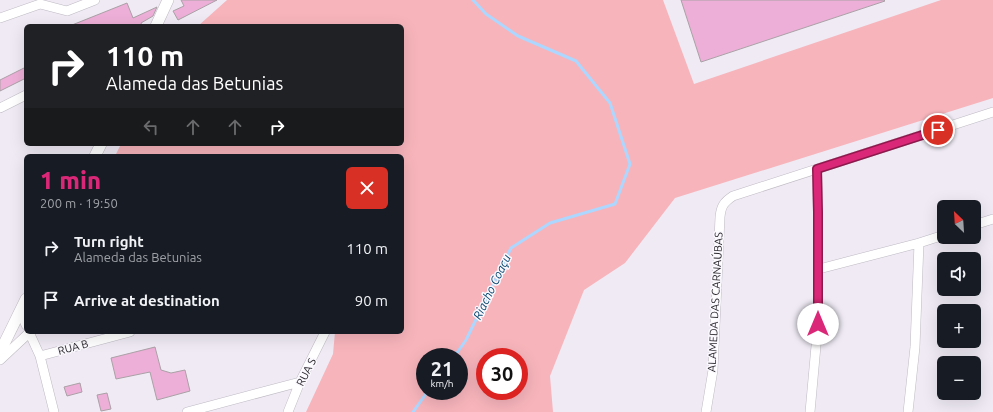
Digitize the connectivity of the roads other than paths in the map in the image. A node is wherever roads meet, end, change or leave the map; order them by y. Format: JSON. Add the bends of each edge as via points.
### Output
{"nodes":[{"id":1,"x":95,"y":0,"type":"edge"},
{"id":2,"x":168,"y":0,"type":"edge"},
{"id":3,"x":0,"y":18,"type":"edge"},
{"id":4,"x":157,"y":24,"type":"edge"},
{"id":5,"x":24,"y":96,"type":"edge"},
{"id":6,"x":0,"y":108,"type":"edge"},
{"id":7,"x":993,"y":112,"type":"edge"},
{"id":8,"x":817,"y":169,"type":"junction"},
{"id":9,"x":993,"y":219,"type":"edge"},
{"id":10,"x":981,"y":223,"type":"edge"},
{"id":11,"x":937,"y":237,"type":"edge"},
{"id":12,"x":918,"y":243,"type":"junction"},
{"id":13,"x":819,"y":269,"type":"junction"},
{"id":14,"x":24,"y":303,"type":"edge"},
{"id":15,"x":20,"y":311,"type":"junction"},
{"id":16,"x":24,"y":319,"type":"edge"},
{"id":17,"x":25,"y":334,"type":"edge"},
{"id":18,"x":31,"y":334,"type":"edge"},
{"id":19,"x":122,"y":334,"type":"edge"},
{"id":20,"x":324,"y":334,"type":"edge"},
{"id":21,"x":0,"y":352,"type":"edge"},
{"id":22,"x":40,"y":356,"type":"junction"},
{"id":23,"x":0,"y":360,"type":"edge"},
{"id":24,"x":300,"y":382,"type":"junction"},
{"id":25,"x":54,"y":412,"type":"edge"},
{"id":26,"x":187,"y":412,"type":"edge"},
{"id":27,"x":288,"y":412,"type":"edge"},
{"id":28,"x":706,"y":412,"type":"edge"},
{"id":29,"x":810,"y":412,"type":"edge"},
{"id":30,"x":908,"y":412,"type":"edge"}],
"edges":[{"from":1,"to":3,"type":"street","via":[[67,11],[40,4]]},
{"from":2,"to":4,"type":"street"},
{"from":5,"to":6,"type":"street"},
{"from":7,"to":8,"type":"street"},
{"from":8,"to":13,"type":"street"},
{"from":8,"to":28,"type":"street","name":"ALAMEDA DAS CARNAÚBAS","via":[[733,196],[725,201],[721,209],[713,370]]},
{"from":9,"to":10,"type":"street"},
{"from":11,"to":12,"type":"street"},
{"from":12,"to":13,"type":"street"},
{"from":12,"to":30,"type":"street","via":[[915,347]]},
{"from":13,"to":29,"type":"street","via":[[818,324]]},
{"from":14,"to":15,"type":"street"},
{"from":15,"to":16,"type":"street"},
{"from":15,"to":21,"type":"street"},
{"from":17,"to":23,"type":"street"},
{"from":18,"to":22,"type":"street"},
{"from":19,"to":22,"type":"street","name":"RUA B"},
{"from":20,"to":24,"type":"street","name":"RUA S"},
{"from":22,"to":25,"type":"street"},
{"from":24,"to":26,"type":"street"},
{"from":24,"to":27,"type":"street","name":"RUA S"}]}
